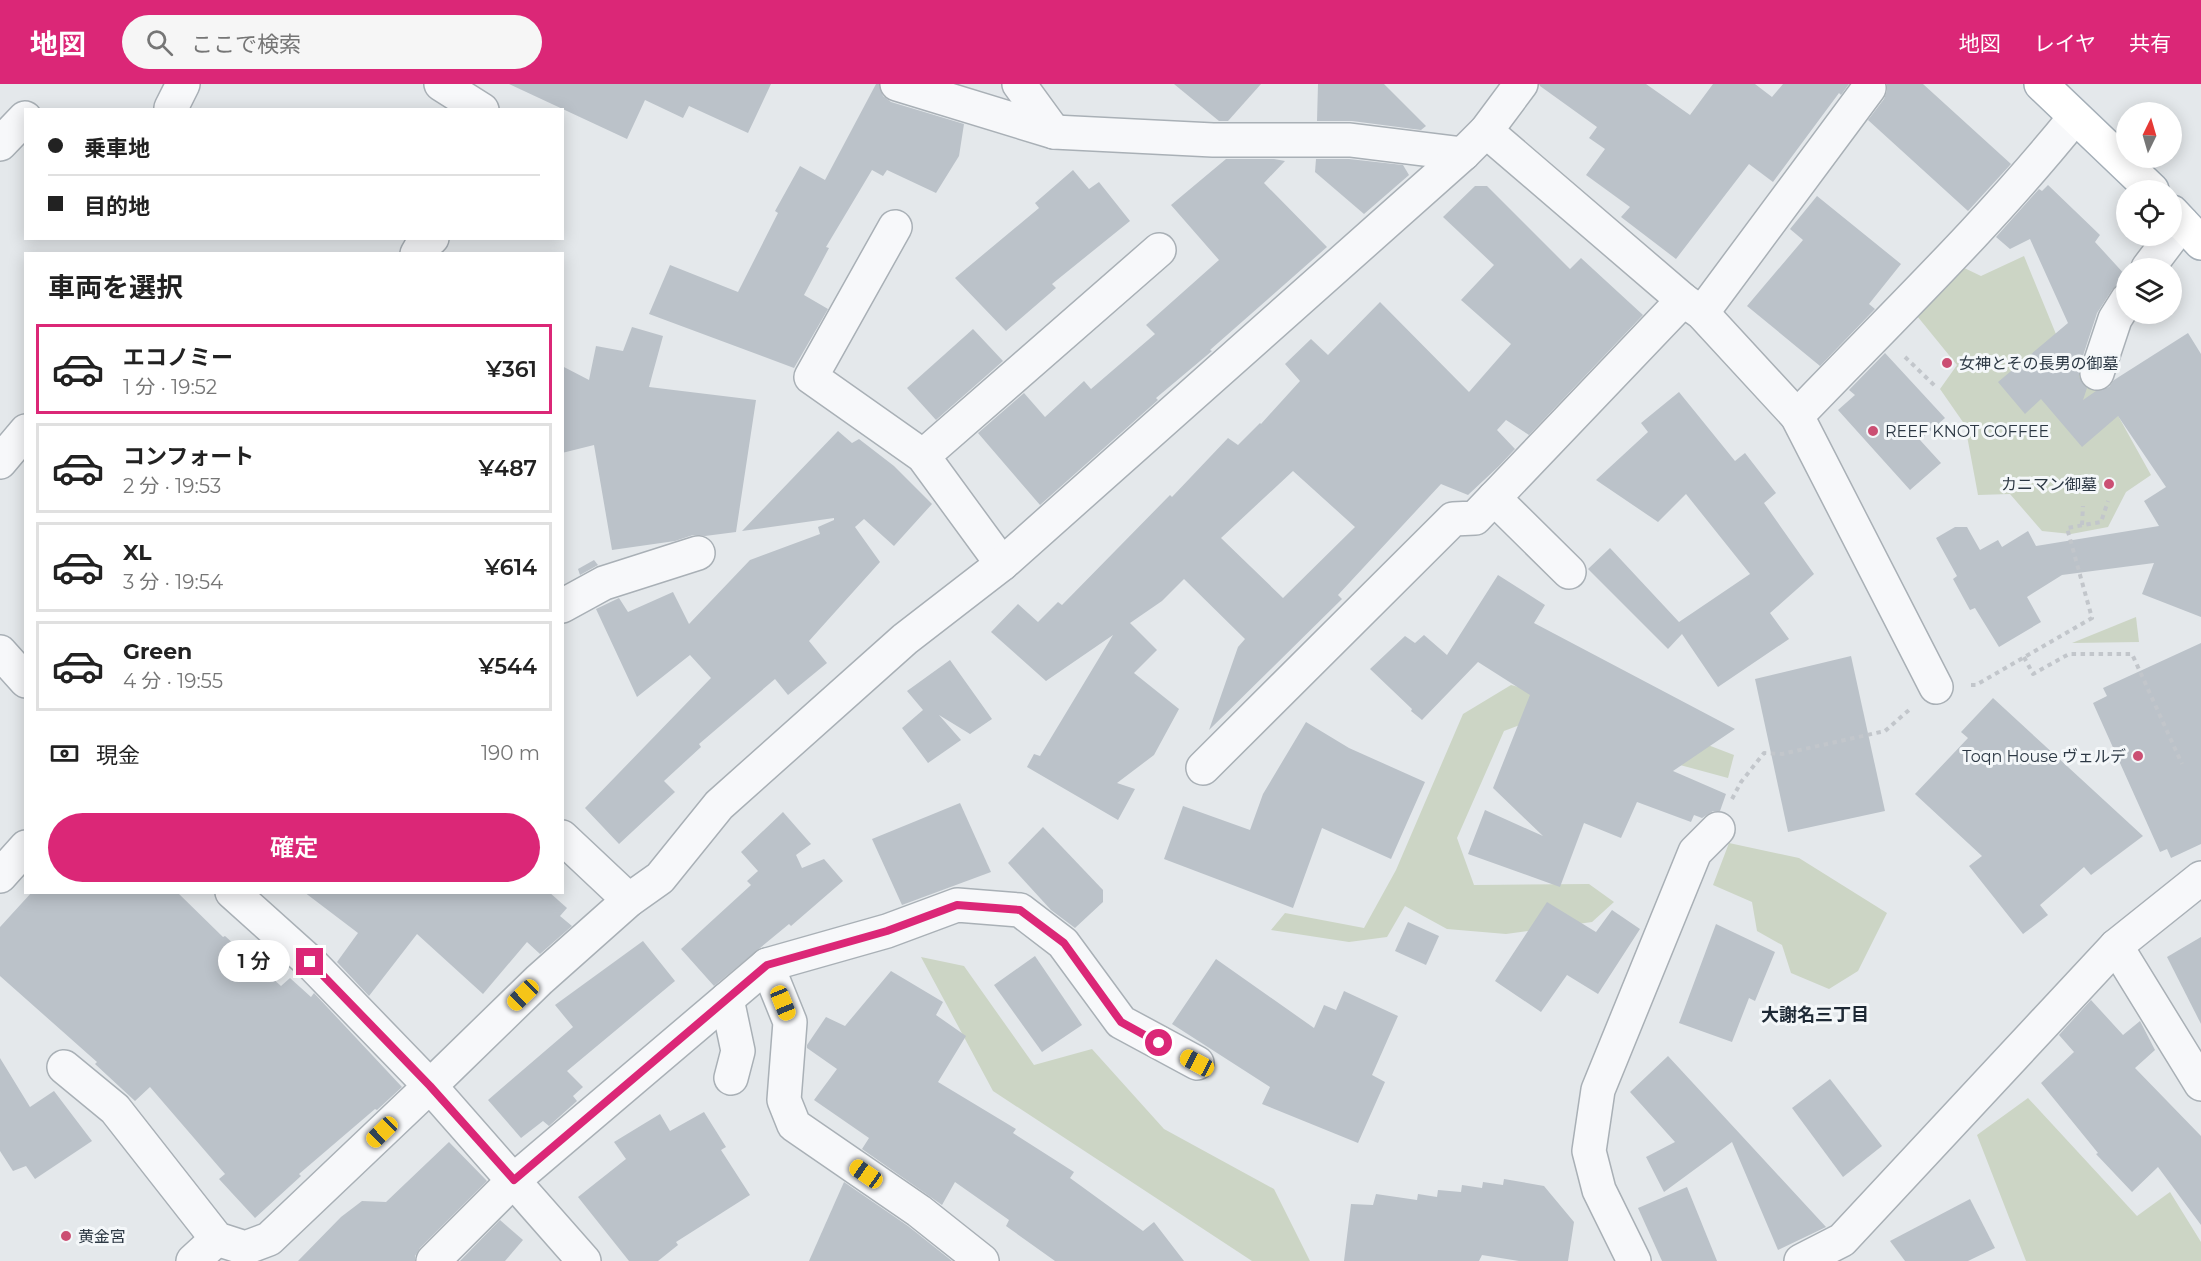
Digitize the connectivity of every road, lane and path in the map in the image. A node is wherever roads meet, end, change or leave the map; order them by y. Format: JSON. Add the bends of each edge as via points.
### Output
{"nodes":[{"id":1,"x":441,"y":84,"type":"edge"},
{"id":2,"x":897,"y":84,"type":"edge"},
{"id":3,"x":1019,"y":84,"type":"edge"},
{"id":4,"x":1521,"y":84,"type":"edge"},
{"id":5,"x":2041,"y":84,"type":"edge"},
{"id":6,"x":1869,"y":88,"type":"dead end"},
{"id":7,"x":479,"y":108,"type":"edge"},
{"id":8,"x":2075,"y":117,"type":"junction"},
{"id":9,"x":24,"y":119,"type":"edge"},
{"id":10,"x":1486,"y":131,"type":"junction"},
{"id":11,"x":1054,"y":132,"type":"junction"},
{"id":12,"x":0,"y":144,"type":"edge"},
{"id":13,"x":1463,"y":154,"type":"junction"},
{"id":14,"x":2141,"y":180,"type":"edge"},
{"id":15,"x":895,"y":227,"type":"dead end"},
{"id":16,"x":2191,"y":231,"type":"edge"},
{"id":17,"x":1160,"y":250,"type":"dead end"},
{"id":18,"x":2160,"y":258,"type":"edge"},
{"id":19,"x":1693,"y":306,"type":"junction"},
{"id":20,"x":2116,"y":317,"type":"edge"},
{"id":21,"x":2097,"y":373,"type":"dead end"},
{"id":22,"x":1797,"y":416,"type":"junction"},
{"id":23,"x":24,"y":433,"type":"edge"},
{"id":24,"x":923,"y":456,"type":"junction"},
{"id":25,"x":0,"y":462,"type":"edge"},
{"id":26,"x":1494,"y":498,"type":"junction"},
{"id":27,"x":2108,"y":501,"type":"dead end"},
{"id":28,"x":2083,"y":506,"type":"dead end"},
{"id":29,"x":2082,"y":525,"type":"junction"},
{"id":30,"x":698,"y":553,"type":"dead end"},
{"id":31,"x":1002,"y":564,"type":"junction"},
{"id":32,"x":1569,"y":572,"type":"dead end"},
{"id":33,"x":564,"y":605,"type":"edge"},
{"id":34,"x":0,"y":652,"type":"edge"},
{"id":35,"x":2024,"y":657,"type":"junction"},
{"id":36,"x":24,"y":679,"type":"edge"},
{"id":37,"x":1936,"y":687,"type":"junction"},
{"id":38,"x":2182,"y":764,"type":"dead end"},
{"id":39,"x":1203,"y":768,"type":"dead end"},
{"id":40,"x":1718,"y":829,"type":"joint"},
{"id":41,"x":564,"y":839,"type":"edge"},
{"id":42,"x":24,"y":849,"type":"edge"},
{"id":43,"x":0,"y":876,"type":"edge"},
{"id":44,"x":2201,"y":878,"type":"edge"},
{"id":45,"x":233,"y":894,"type":"edge"},
{"id":46,"x":629,"y":900,"type":"junction"},
{"id":47,"x":2116,"y":946,"type":"junction"},
{"id":48,"x":767,"y":965,"type":"junction"},
{"id":49,"x":727,"y":999,"type":"junction"},
{"id":50,"x":1197,"y":1063,"type":"dead end"},
{"id":51,"x":64,"y":1067,"type":"dead end"},
{"id":52,"x":731,"y":1078,"type":"dead end"},
{"id":53,"x":2201,"y":1084,"type":"edge"},
{"id":54,"x":430,"y":1086,"type":"junction"},
{"id":55,"x":514,"y":1180,"type":"junction"},
{"id":56,"x":218,"y":1239,"type":"junction"},
{"id":57,"x":193,"y":1261,"type":"edge"},
{"id":58,"x":433,"y":1261,"type":"edge"},
{"id":59,"x":584,"y":1261,"type":"edge"},
{"id":60,"x":982,"y":1261,"type":"edge"},
{"id":61,"x":1634,"y":1261,"type":"edge"},
{"id":62,"x":1801,"y":1261,"type":"edge"}],
"edges":[{"from":1,"to":7,"type":"street"},
{"from":2,"to":11,"type":"street"},
{"from":3,"to":11,"type":"street"},
{"from":4,"to":10,"type":"street"},
{"from":5,"to":8,"type":"main road"},
{"from":6,"to":19,"type":"street"},
{"from":8,"to":14,"type":"main road"},
{"from":8,"to":22,"type":"street","via":[[1962,244]]},
{"from":9,"to":12,"type":"street"},
{"from":10,"to":13,"type":"street"},
{"from":10,"to":19,"type":"street"},
{"from":11,"to":13,"type":"street","via":[[1213,140],[1350,140]]},
{"from":13,"to":31,"type":"street"},
{"from":15,"to":24,"type":"street","via":[[811,377]]},
{"from":16,"to":18,"type":"street"},
{"from":17,"to":24,"type":"street"},
{"from":19,"to":22,"type":"street"},
{"from":19,"to":26,"type":"street"},
{"from":20,"to":21,"type":"street"},
{"from":22,"to":37,"type":"street"},
{"from":23,"to":25,"type":"street"},
{"from":24,"to":31,"type":"street"},
{"from":26,"to":32,"type":"street"},
{"from":26,"to":39,"type":"street","via":[[1475,518],[1453,519]]},
{"from":27,"to":29,"type":"path","via":[[2101,522]]},
{"from":28,"to":29,"type":"path"},
{"from":29,"to":35,"type":"path","via":[[2067,528],[2092,618]]},
{"from":30,"to":33,"type":"street","via":[[604,583]]},
{"from":31,"to":46,"type":"street","via":[[905,639],[718,806],[660,878]]},
{"from":34,"to":36,"type":"street"},
{"from":35,"to":37,"type":"path","via":[[1976,685]]},
{"from":35,"to":38,"type":"path","via":[[2033,674],[2069,654],[2132,654]]},
{"from":37,"to":40,"type":"path","via":[[1885,731],[1782,754],[1764,753],[1741,782]]},
{"from":40,"to":61,"type":"street","via":[[1695,852],[1598,1090],[1589,1151],[1599,1190]]},
{"from":41,"to":46,"type":"street"},
{"from":42,"to":43,"type":"street"},
{"from":44,"to":47,"type":"street"},
{"from":45,"to":54,"type":"street","via":[[310,962]]},
{"from":46,"to":54,"type":"street","via":[[539,980]]},
{"from":47,"to":53,"type":"street"},
{"from":47,"to":62,"type":"street","via":[[1842,1240]]},
{"from":48,"to":49,"type":"street"},
{"from":48,"to":50,"type":"street","via":[[887,931],[957,905],[1020,910],[1064,943],[1121,1022]]},
{"from":48,"to":60,"type":"street","via":[[790,1022],[784,1100],[794,1125],[920,1211]]},
{"from":49,"to":52,"type":"street","via":[[738,1051]]},
{"from":49,"to":55,"type":"street"},
{"from":51,"to":56,"type":"street","via":[[115,1109]]},
{"from":54,"to":55,"type":"street"},
{"from":54,"to":56,"type":"street","via":[[269,1239],[245,1248]]},
{"from":55,"to":58,"type":"street"},
{"from":55,"to":59,"type":"street"},
{"from":56,"to":57,"type":"street"}]}
